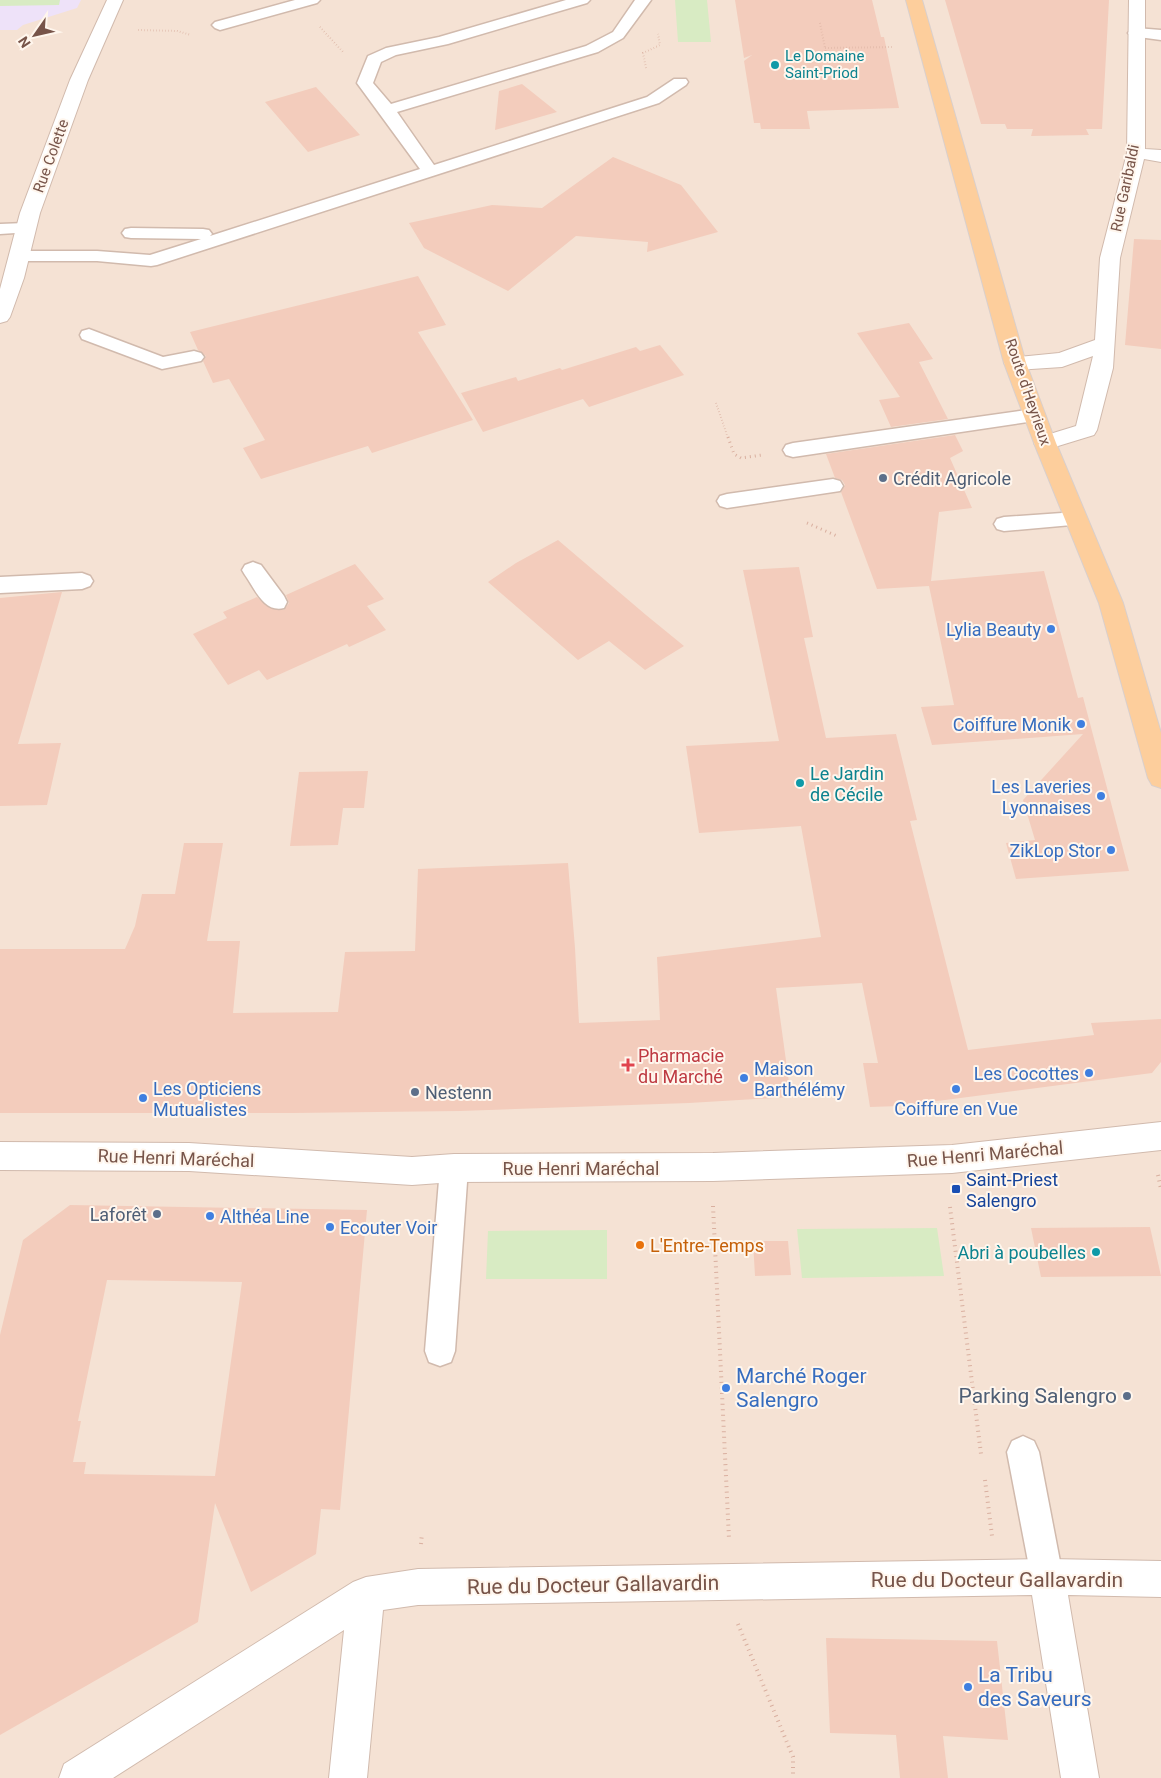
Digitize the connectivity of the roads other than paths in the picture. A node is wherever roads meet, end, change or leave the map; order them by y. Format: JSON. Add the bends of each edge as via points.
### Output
{"nodes":[{"id":1,"x":115,"y":0,"type":"edge"},
{"id":2,"x":312,"y":0,"type":"edge"},
{"id":3,"x":582,"y":0,"type":"edge"},
{"id":4,"x":914,"y":0,"type":"edge"},
{"id":5,"x":1137,"y":0,"type":"edge"},
{"id":6,"x":644,"y":1,"type":"edge"},
{"id":7,"x":220,"y":25,"type":"dead end"},
{"id":8,"x":1136,"y":33,"type":"junction"},
{"id":9,"x":1161,"y":35,"type":"edge"},
{"id":10,"x":680,"y":82,"type":"dead end"},
{"id":11,"x":387,"y":110,"type":"junction"},
{"id":12,"x":1136,"y":153,"type":"junction"},
{"id":13,"x":1161,"y":156,"type":"edge"},
{"id":14,"x":431,"y":172,"type":"junction"},
{"id":15,"x":25,"y":228,"type":"junction"},
{"id":16,"x":0,"y":229,"type":"edge"},
{"id":17,"x":131,"y":233,"type":"dead end"},
{"id":18,"x":203,"y":234,"type":"dead end"},
{"id":19,"x":19,"y":256,"type":"junction"},
{"id":20,"x":0,"y":317,"type":"edge"},
{"id":21,"x":89,"y":335,"type":"dead end"},
{"id":22,"x":1105,"y":344,"type":"junction"},
{"id":23,"x":194,"y":357,"type":"dead end"},
{"id":24,"x":1015,"y":363,"type":"junction"},
{"id":25,"x":1034,"y":415,"type":"junction"},
{"id":26,"x":1045,"y":443,"type":"junction"},
{"id":27,"x":793,"y":450,"type":"road end"},
{"id":28,"x":833,"y":486,"type":"dead end"},
{"id":29,"x":727,"y":501,"type":"dead end"},
{"id":30,"x":1076,"y":519,"type":"junction"},
{"id":31,"x":1004,"y":524,"type":"dead end"},
{"id":32,"x":253,"y":570,"type":"dead end"},
{"id":33,"x":82,"y":581,"type":"dead end"},
{"id":34,"x":0,"y":585,"type":"edge"},
{"id":35,"x":276,"y":602,"type":"dead end"},
{"id":36,"x":1161,"y":778,"type":"edge"},
{"id":37,"x":1161,"y":1136,"type":"edge"},
{"id":38,"x":0,"y":1156,"type":"edge"},
{"id":39,"x":454,"y":1168,"type":"junction"},
{"id":40,"x":440,"y":1351,"type":"dead end"},
{"id":41,"x":1023,"y":1452,"type":"dead end"},
{"id":42,"x":1047,"y":1578,"type":"junction"},
{"id":43,"x":1161,"y":1579,"type":"edge"},
{"id":44,"x":366,"y":1595,"type":"junction"},
{"id":45,"x":78,"y":1778,"type":"edge"},
{"id":46,"x":348,"y":1778,"type":"edge"},
{"id":47,"x":1080,"y":1778,"type":"edge"}],
"edges":[{"from":1,"to":15,"type":"street","name":"Rue Colette","via":[[79,80]]},
{"from":2,"to":7,"type":"lane"},
{"from":3,"to":11,"type":"lane","via":[[442,41],[392,51],[374,59],[364,83]]},
{"from":4,"to":24,"type":"main road","name":"Route d'Heyrieux"},
{"from":5,"to":8,"type":"street","name":"Rue Garibaldi"},
{"from":6,"to":11,"type":"lane","via":[[618,35],[592,49]]},
{"from":8,"to":9,"type":"lane"},
{"from":8,"to":12,"type":"street","name":"Rue Garibaldi"},
{"from":10,"to":14,"type":"lane","via":[[653,100]]},
{"from":11,"to":14,"type":"lane"},
{"from":12,"to":13,"type":"street"},
{"from":12,"to":22,"type":"street","name":"Rue Garibaldi","via":[[1110,258]]},
{"from":14,"to":19,"type":"lane","via":[[151,260]]},
{"from":15,"to":16,"type":"lane"},
{"from":15,"to":19,"type":"street","name":"Rue Colette"},
{"from":17,"to":18,"type":"lane"},
{"from":19,"to":20,"type":"street","name":"Rue Colette"},
{"from":21,"to":23,"type":"lane","via":[[162,363]]},
{"from":22,"to":24,"type":"street","via":[[1062,360]]},
{"from":22,"to":26,"type":"street","name":"Rue Garibaldi","via":[[1086,430]]},
{"from":24,"to":25,"type":"main road","name":"Route d'Heyrieux"},
{"from":25,"to":26,"type":"main road","name":"Route d'Heyrieux"},
{"from":25,"to":27,"type":"lane"},
{"from":26,"to":30,"type":"main road","name":"Route d'Heyrieux"},
{"from":28,"to":29,"type":"lane"},
{"from":30,"to":31,"type":"lane"},
{"from":30,"to":36,"type":"main road","name":"Route d'Heyrieux","via":[[1111,603]]},
{"from":32,"to":35,"type":"lane"},
{"from":33,"to":34,"type":"lane"},
{"from":37,"to":39,"type":"street","name":"Rue Henri Maréchal","via":[[952,1160],[713,1167]]},
{"from":38,"to":39,"type":"street","name":"Rue Henri Maréchal","via":[[189,1157],[412,1170]]},
{"from":39,"to":40,"type":"lane"},
{"from":41,"to":42,"type":"lane"},
{"from":42,"to":43,"type":"street","name":"Rue du Docteur Gallavardin"},
{"from":42,"to":44,"type":"street","name":"Rue du Docteur Gallavardin","via":[[418,1587]]},
{"from":42,"to":47,"type":"street"},
{"from":44,"to":45,"type":"street","name":"Rue du Docteur Gallavardin"},
{"from":44,"to":46,"type":"street"}]}
